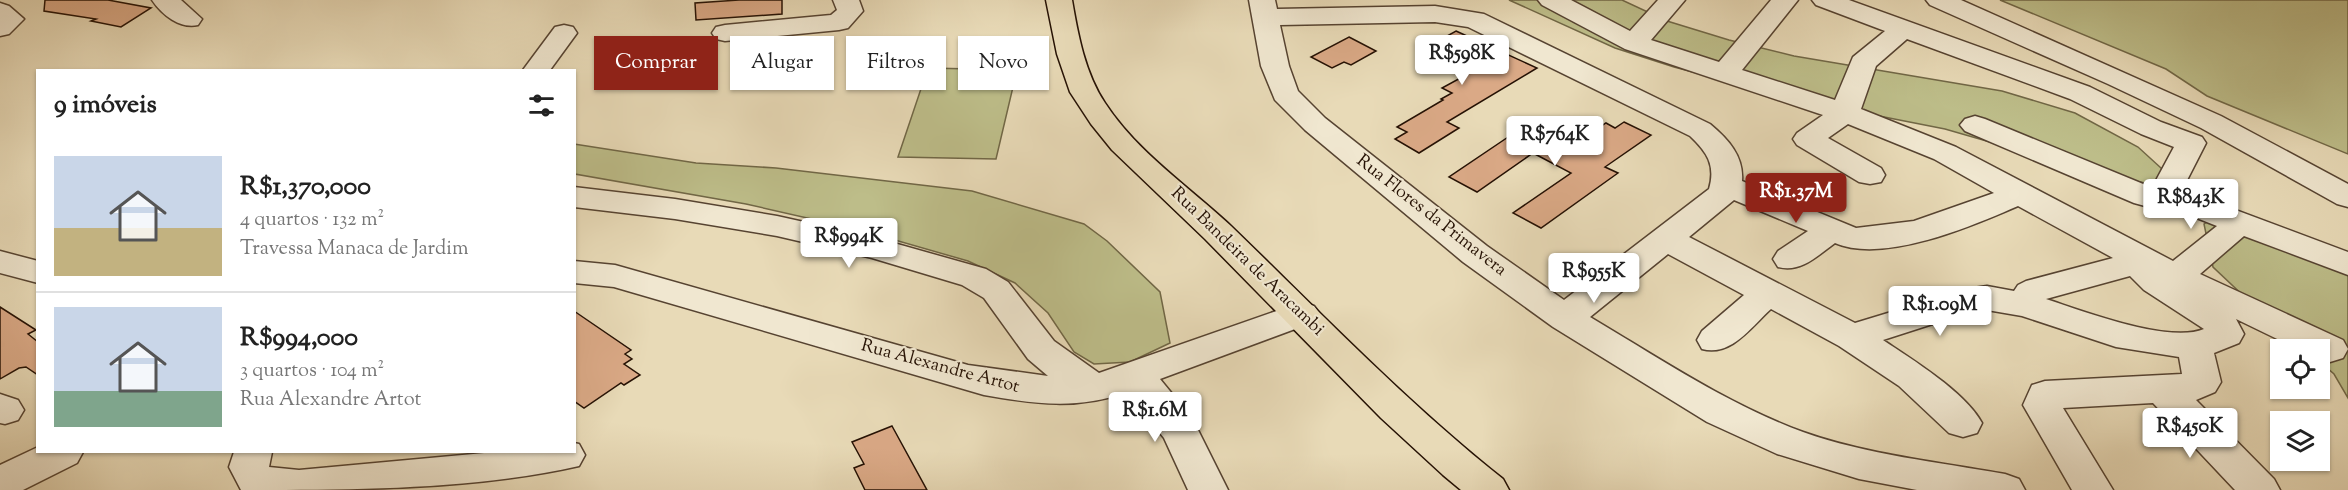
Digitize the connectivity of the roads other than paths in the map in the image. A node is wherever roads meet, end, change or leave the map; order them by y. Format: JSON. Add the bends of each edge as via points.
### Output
{"nodes":[{"id":1,"x":165,"y":0,"type":"edge"},
{"id":2,"x":846,"y":0,"type":"edge"},
{"id":3,"x":1059,"y":0,"type":"edge"},
{"id":4,"x":1551,"y":0,"type":"edge"},
{"id":5,"x":1672,"y":0,"type":"edge"},
{"id":6,"x":1785,"y":0,"type":"edge"},
{"id":7,"x":1825,"y":0,"type":"edge"},
{"id":8,"x":1939,"y":0,"type":"edge"},
{"id":9,"x":1264,"y":8,"type":"edge"},
{"id":10,"x":0,"y":11,"type":"edge"},
{"id":11,"x":189,"y":19,"type":"dead end"},
{"id":12,"x":0,"y":28,"type":"edge"},
{"id":13,"x":1902,"y":30,"type":"junction"},
{"id":14,"x":564,"y":33,"type":"dead end"},
{"id":15,"x":725,"y":33,"type":"dead end"},
{"id":16,"x":1634,"y":43,"type":"junction"},
{"id":17,"x":537,"y":69,"type":"edge"},
{"id":18,"x":1725,"y":73,"type":"junction"},
{"id":19,"x":1845,"y":113,"type":"junction"},
{"id":20,"x":1975,"y":125,"type":"dead end"},
{"id":21,"x":2201,"y":133,"type":"junction"},
{"id":22,"x":1870,"y":175,"type":"dead end"},
{"id":23,"x":1727,"y":186,"type":"junction"},
{"id":24,"x":2021,"y":193,"type":"junction"},
{"id":25,"x":2164,"y":194,"type":"junction"},
{"id":26,"x":576,"y":197,"type":"edge"},
{"id":27,"x":2348,"y":197,"type":"edge"},
{"id":28,"x":2239,"y":224,"type":"junction"},
{"id":29,"x":1832,"y":230,"type":"junction"},
{"id":30,"x":1666,"y":239,"type":"junction"},
{"id":31,"x":36,"y":258,"type":"edge"},
{"id":32,"x":1790,"y":259,"type":"dead end"},
{"id":33,"x":0,"y":261,"type":"edge"},
{"id":34,"x":2144,"y":261,"type":"junction"},
{"id":35,"x":2348,"y":264,"type":"edge"},
{"id":36,"x":36,"y":271,"type":"edge"},
{"id":37,"x":576,"y":272,"type":"edge"},
{"id":38,"x":2176,"y":276,"type":"junction"},
{"id":39,"x":1768,"y":293,"type":"junction"},
{"id":40,"x":2027,"y":306,"type":"junction"},
{"id":41,"x":1302,"y":314,"type":"junction"},
{"id":42,"x":1565,"y":318,"type":"junction"},
{"id":43,"x":1852,"y":337,"type":"junction"},
{"id":44,"x":2309,"y":339,"type":"edge"},
{"id":45,"x":1715,"y":340,"type":"dead end"},
{"id":46,"x":2195,"y":347,"type":"junction"},
{"id":47,"x":1133,"y":375,"type":"junction"},
{"id":48,"x":1095,"y":388,"type":"junction"},
{"id":49,"x":2161,"y":388,"type":"junction"},
{"id":50,"x":1963,"y":423,"type":"dead end"},
{"id":51,"x":61,"y":453,"type":"edge"},
{"id":52,"x":253,"y":453,"type":"edge"},
{"id":53,"x":565,"y":455,"type":"dead end"},
{"id":54,"x":0,"y":483,"type":"edge"},
{"id":55,"x":1208,"y":490,"type":"edge"},
{"id":56,"x":1489,"y":490,"type":"edge"},
{"id":57,"x":2005,"y":490,"type":"edge"},
{"id":58,"x":2094,"y":490,"type":"edge"},
{"id":59,"x":2260,"y":490,"type":"edge"}],
"edges":[{"from":1,"to":11,"type":"street"},
{"from":2,"to":15,"type":"street","via":[[850,11],[839,22]]},
{"from":3,"to":41,"type":"main road","name":"Rua Bandeira de Aracambi","via":[[1078,76],[1107,127]]},
{"from":4,"to":16,"type":"street"},
{"from":5,"to":16,"type":"street"},
{"from":6,"to":18,"type":"street"},
{"from":7,"to":13,"type":"street"},
{"from":8,"to":21,"type":"street","via":[[2118,78]]},
{"from":9,"to":23,"type":"street","via":[[1435,14],[1475,20],[1700,130],[1723,155],[1730,176]]},
{"from":9,"to":42,"type":"street","name":"Rua Flores da Primavera","via":[[1275,66],[1286,93],[1315,124],[1475,254]]},
{"from":10,"to":12,"type":"street","via":[[11,19]]},
{"from":13,"to":19,"type":"street","via":[[1863,63]]},
{"from":13,"to":21,"type":"street","via":[[2080,93],[2151,128]]},
{"from":14,"to":17,"type":"street"},
{"from":16,"to":18,"type":"street"},
{"from":18,"to":19,"type":"street"},
{"from":19,"to":22,"type":"street","via":[[1808,139]]},
{"from":19,"to":24,"type":"street","via":[[1945,153]]},
{"from":20,"to":25,"type":"street","via":[[2134,192],[2145,196]]},
{"from":21,"to":25,"type":"street"},
{"from":21,"to":27,"type":"street"},
{"from":23,"to":29,"type":"street"},
{"from":23,"to":30,"type":"street","via":[[1724,193]]},
{"from":24,"to":29,"type":"street","via":[[1959,219],[1871,240]]},
{"from":24,"to":34,"type":"street"},
{"from":25,"to":28,"type":"street"},
{"from":26,"to":48,"type":"street","via":[[713,214],[820,236],[974,277],[996,291],[1041,350]]},
{"from":28,"to":35,"type":"street"},
{"from":28,"to":38,"type":"street"},
{"from":29,"to":32,"type":"street"},
{"from":30,"to":39,"type":"street"},
{"from":30,"to":42,"type":"street"},
{"from":31,"to":33,"type":"street"},
{"from":33,"to":36,"type":"street"},
{"from":34,"to":38,"type":"street"},
{"from":34,"to":40,"type":"street","via":[[2038,289],[2030,293]]},
{"from":34,"to":46,"type":"street","via":[[2144,268],[2156,282],[2221,323],[2226,334]]},
{"from":37,"to":48,"type":"street","name":"Rua Alexandre Artot","via":[[615,276],[968,378],[1025,390]]},
{"from":38,"to":44,"type":"street"},
{"from":39,"to":43,"type":"street"},
{"from":39,"to":45,"type":"street"},
{"from":40,"to":43,"type":"street","via":[[1987,298],[1967,301]]},
{"from":40,"to":46,"type":"street","via":[[2116,335]]},
{"from":41,"to":47,"type":"street","name":"Rua Alexandre Artot"},
{"from":41,"to":56,"type":"main road","name":"Rua Bandeira de Aracambi","via":[[1435,447]]},
{"from":42,"to":57,"type":"street","name":"Rua Flores da Primavera","via":[[1720,412],[1791,442],[1859,464]]},
{"from":43,"to":50,"type":"street","via":[[1912,377]]},
{"from":46,"to":49,"type":"street","via":[[2202,381],[2195,387]]},
{"from":47,"to":48,"type":"street","name":"Rua Alexandre Artot"},
{"from":47,"to":55,"type":"street","via":[[1161,402],[1189,443]]},
{"from":49,"to":58,"type":"street","via":[[2045,395],[2042,405]]},
{"from":49,"to":59,"type":"street"},
{"from":51,"to":54,"type":"street"},
{"from":52,"to":53,"type":"street","via":[[249,466],[255,479],[300,486],[477,470]]}]}
